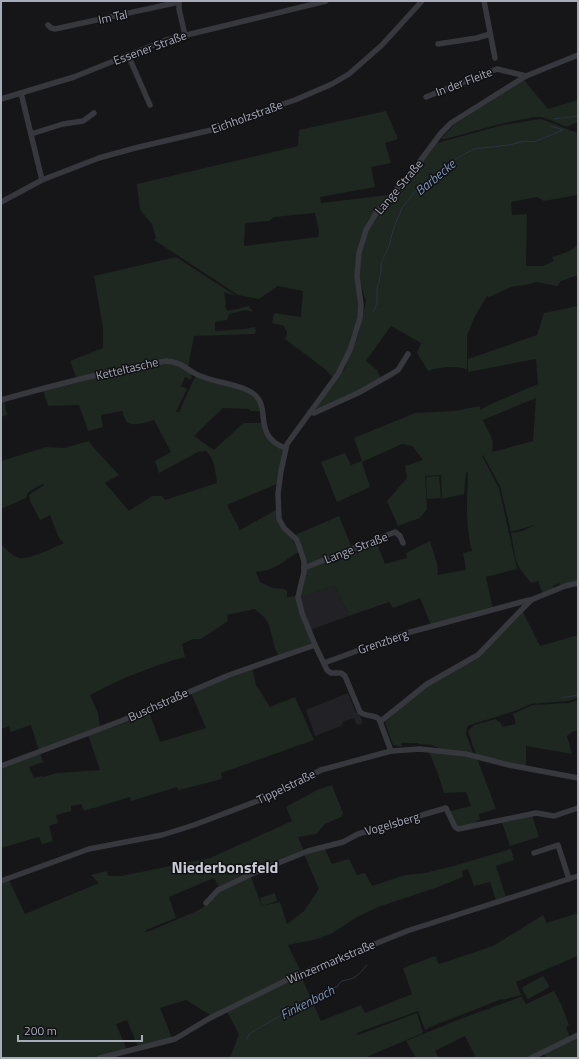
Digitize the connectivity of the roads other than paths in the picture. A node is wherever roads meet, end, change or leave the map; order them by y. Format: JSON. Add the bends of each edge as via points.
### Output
{"nodes":[{"id":1,"x":326,"y":1,"type":"edge"},
{"id":2,"x":422,"y":1,"type":"edge"},
{"id":3,"x":484,"y":1,"type":"edge"},
{"id":4,"x":179,"y":2,"type":"edge"},
{"id":5,"x":48,"y":25,"type":"dead end"},
{"id":6,"x":490,"y":34,"type":"junction"},
{"id":7,"x":185,"y":35,"type":"junction"},
{"id":8,"x":438,"y":44,"type":"dead end"},
{"id":9,"x":578,"y":55,"type":"edge"},
{"id":10,"x":128,"y":56,"type":"junction"},
{"id":11,"x":495,"y":58,"type":"dead end"},
{"id":12,"x":526,"y":76,"type":"junction"},
{"id":13,"x":21,"y":93,"type":"junction"},
{"id":14,"x":426,"y":97,"type":"dead end"},
{"id":15,"x":1,"y":99,"type":"edge"},
{"id":16,"x":150,"y":105,"type":"dead end"},
{"id":17,"x":94,"y":113,"type":"dead end"},
{"id":18,"x":31,"y":134,"type":"junction"},
{"id":19,"x":42,"y":180,"type":"junction"},
{"id":20,"x":1,"y":202,"type":"edge"},
{"id":21,"x":408,"y":354,"type":"dead end"},
{"id":22,"x":1,"y":400,"type":"edge"},
{"id":23,"x":310,"y":412,"type":"junction"},
{"id":24,"x":286,"y":448,"type":"junction"},
{"id":25,"x":404,"y":543,"type":"dead end"},
{"id":26,"x":304,"y":568,"type":"junction"},
{"id":27,"x":578,"y":583,"type":"edge"},
{"id":28,"x":531,"y":600,"type":"junction"},
{"id":29,"x":315,"y":645,"type":"junction"},
{"id":30,"x":324,"y":663,"type":"junction"},
{"id":31,"x":381,"y":721,"type":"junction"},
{"id":32,"x":391,"y":751,"type":"junction"},
{"id":33,"x":1,"y":766,"type":"edge"},
{"id":34,"x":578,"y":778,"type":"edge"},
{"id":35,"x":578,"y":808,"type":"edge"},
{"id":36,"x":534,"y":853,"type":"dead end"},
{"id":37,"x":578,"y":876,"type":"edge"},
{"id":38,"x":569,"y":879,"type":"junction"},
{"id":39,"x":1,"y":881,"type":"edge"},
{"id":40,"x":206,"y":903,"type":"dead end"},
{"id":41,"x":578,"y":1034,"type":"edge"},
{"id":42,"x":100,"y":1058,"type":"edge"},
{"id":43,"x":531,"y":1058,"type":"edge"}],
"edges":[{"from":1,"to":7,"type":"street","name":"Essener Straße"},
{"from":2,"to":19,"type":"street","name":"Eichholzstraße","via":[[382,45],[349,74],[332,84],[224,127],[99,158]]},
{"from":3,"to":6,"type":"street"},
{"from":4,"to":5,"type":"street","name":"Im Tal","via":[[55,29]]},
{"from":4,"to":7,"type":"street","name":"Im Tal"},
{"from":6,"to":8,"type":"street"},
{"from":6,"to":11,"type":"street"},
{"from":7,"to":10,"type":"street","name":"Essener Straße"},
{"from":9,"to":12,"type":"street","name":"Lange Straße"},
{"from":10,"to":13,"type":"street","name":"Essener Straße","via":[[74,77]]},
{"from":10,"to":16,"type":"street"},
{"from":12,"to":14,"type":"street","name":"In der Fleite","via":[[497,69]]},
{"from":12,"to":23,"type":"street","name":"Lange Straße","via":[[451,123],[376,213],[366,230],[359,253],[357,276],[361,305],[357,330],[342,367]]},
{"from":13,"to":15,"type":"street","name":"Essener Straße"},
{"from":13,"to":18,"type":"street"},
{"from":17,"to":18,"type":"street","via":[[83,121]]},
{"from":18,"to":19,"type":"street"},
{"from":19,"to":20,"type":"street","name":"Eichholzstraße"},
{"from":21,"to":23,"type":"street","via":[[398,370],[390,375],[314,413]]},
{"from":22,"to":24,"type":"street","name":"Ketteltasche","via":[[111,372],[165,361],[177,363],[194,374],[255,395],[260,402],[268,436]]},
{"from":23,"to":24,"type":"street","name":"Lange Straße"},
{"from":24,"to":26,"type":"street","name":"Lange Straße","via":[[278,489],[279,519],[298,543]]},
{"from":25,"to":26,"type":"street","name":"Lange Straße","via":[[395,532]]},
{"from":26,"to":29,"type":"street","name":"Lange Straße","via":[[299,601]]},
{"from":27,"to":28,"type":"street","name":"Grenzberg"},
{"from":28,"to":30,"type":"street","name":"Grenzberg","via":[[403,634]]},
{"from":28,"to":31,"type":"street","name":"Grenzberg","via":[[478,656],[427,684]]},
{"from":29,"to":30,"type":"street","name":"Lange Straße"},
{"from":29,"to":33,"type":"street","name":"Buschstraße","via":[[229,675],[121,721]]},
{"from":30,"to":31,"type":"street","via":[[329,672],[345,676],[360,712],[376,716]]},
{"from":31,"to":32,"type":"street"},
{"from":32,"to":34,"type":"street","name":"Tippelstraße","via":[[418,749],[466,754]]},
{"from":32,"to":39,"type":"street","name":"Tippelstraße","via":[[321,770],[268,797],[194,825],[162,835],[89,849]]},
{"from":35,"to":40,"type":"street","name":"Vogelsberg","via":[[552,816],[536,813],[457,829],[446,808],[308,851],[218,890]]},
{"from":36,"to":38,"type":"street","via":[[558,845]]},
{"from":37,"to":38,"type":"street","name":"Winzermarkstraße"},
{"from":38,"to":42,"type":"street","name":"Winzermarkstraße","via":[[408,930],[293,977],[210,1018],[175,1039]]},
{"from":41,"to":43,"type":"street"}]}
